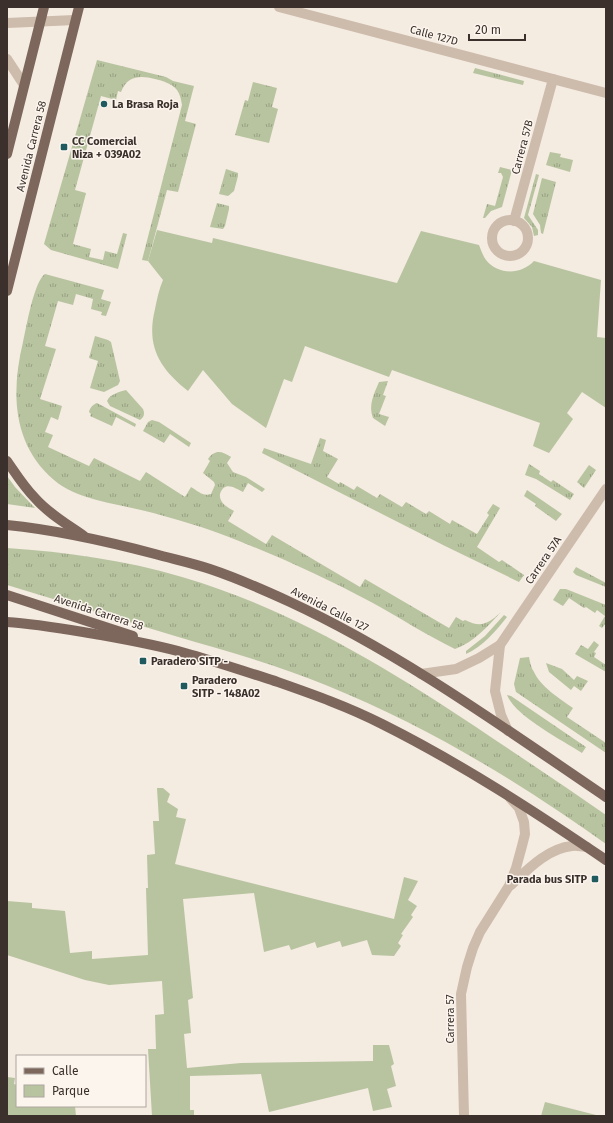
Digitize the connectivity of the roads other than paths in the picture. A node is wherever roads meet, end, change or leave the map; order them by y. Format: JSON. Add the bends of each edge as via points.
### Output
{"nodes":[{"id":1,"x":44,"y":7,"type":"edge"},
{"id":2,"x":79,"y":7,"type":"edge"},
{"id":3,"x":279,"y":7,"type":"edge"},
{"id":4,"x":295,"y":9,"type":"edge"},
{"id":5,"x":75,"y":20,"type":"junction"},
{"id":6,"x":40,"y":22,"type":"junction"},
{"id":7,"x":7,"y":23,"type":"edge"},
{"id":8,"x":7,"y":59,"type":"edge"},
{"id":9,"x":553,"y":79,"type":"junction"},
{"id":10,"x":24,"y":85,"type":"junction"},
{"id":11,"x":606,"y":93,"type":"edge"},
{"id":12,"x":7,"y":154,"type":"edge"},
{"id":13,"x":514,"y":221,"type":"dead end"},
{"id":14,"x":7,"y":291,"type":"edge"},
{"id":15,"x":7,"y":461,"type":"edge"},
{"id":16,"x":606,"y":489,"type":"edge"},
{"id":17,"x":7,"y":525,"type":"edge"},
{"id":18,"x":88,"y":538,"type":"junction"},
{"id":19,"x":7,"y":594,"type":"edge"},
{"id":20,"x":7,"y":622,"type":"edge"},
{"id":21,"x":500,"y":645,"type":"junction"},
{"id":22,"x":184,"y":653,"type":"junction"},
{"id":23,"x":421,"y":674,"type":"junction"},
{"id":24,"x":508,"y":731,"type":"junction"},
{"id":25,"x":506,"y":794,"type":"junction"},
{"id":26,"x":606,"y":797,"type":"edge"},
{"id":27,"x":587,"y":847,"type":"junction"},
{"id":28,"x":606,"y":860,"type":"edge"},
{"id":29,"x":509,"y":886,"type":"junction"},
{"id":30,"x":464,"y":1116,"type":"edge"}],
"edges":[{"from":1,"to":6,"type":"main road","name":"Avenida Carrera 58"},
{"from":2,"to":5,"type":"main road","name":"Avenida Carrera 58"},
{"from":3,"to":4,"type":"street","name":"Calle 127D"},
{"from":4,"to":9,"type":"street","name":"Calle 127D"},
{"from":5,"to":6,"type":"street"},
{"from":5,"to":14,"type":"main road","name":"Avenida Carrera 58"},
{"from":6,"to":7,"type":"street"},
{"from":6,"to":10,"type":"main road","name":"Avenida Carrera 58"},
{"from":8,"to":10,"type":"street"},
{"from":9,"to":11,"type":"street","name":"Calle 127D"},
{"from":9,"to":13,"type":"street","name":"Carrera 57B"},
{"from":10,"to":12,"type":"main road","name":"Avenida Carrera 58"},
{"from":15,"to":18,"type":"main road","via":[[35,499],[52,514]]},
{"from":16,"to":21,"type":"street","name":"Carrera 57A"},
{"from":17,"to":18,"type":"main road","name":"Avenida Calle 127"},
{"from":18,"to":23,"type":"main road","name":"Avenida Calle 127","via":[[210,569],[252,585],[333,623]]},
{"from":19,"to":22,"type":"main road","name":"Avenida Carrera 58"},
{"from":20,"to":22,"type":"main road","via":[[88,633]]},
{"from":21,"to":23,"type":"street","name":"Carrera 57A","via":[[467,665]]},
{"from":21,"to":24,"type":"street","name":"Carrera 57A","via":[[495,692]]},
{"from":22,"to":25,"type":"main road","via":[[318,696],[374,720]]},
{"from":23,"to":24,"type":"main road","name":"Avenida Calle 127"},
{"from":24,"to":26,"type":"main road","name":"Avenida Calle 127"},
{"from":25,"to":27,"type":"main road"},
{"from":25,"to":29,"type":"street","name":"Carrera 57","via":[[519,808],[524,822],[522,846]]},
{"from":27,"to":28,"type":"main road"},
{"from":27,"to":29,"type":"street","name":"Carrera 57","via":[[561,848]]},
{"from":29,"to":30,"type":"street","name":"Carrera 57","via":[[480,932],[467,967],[461,994]]}]}
